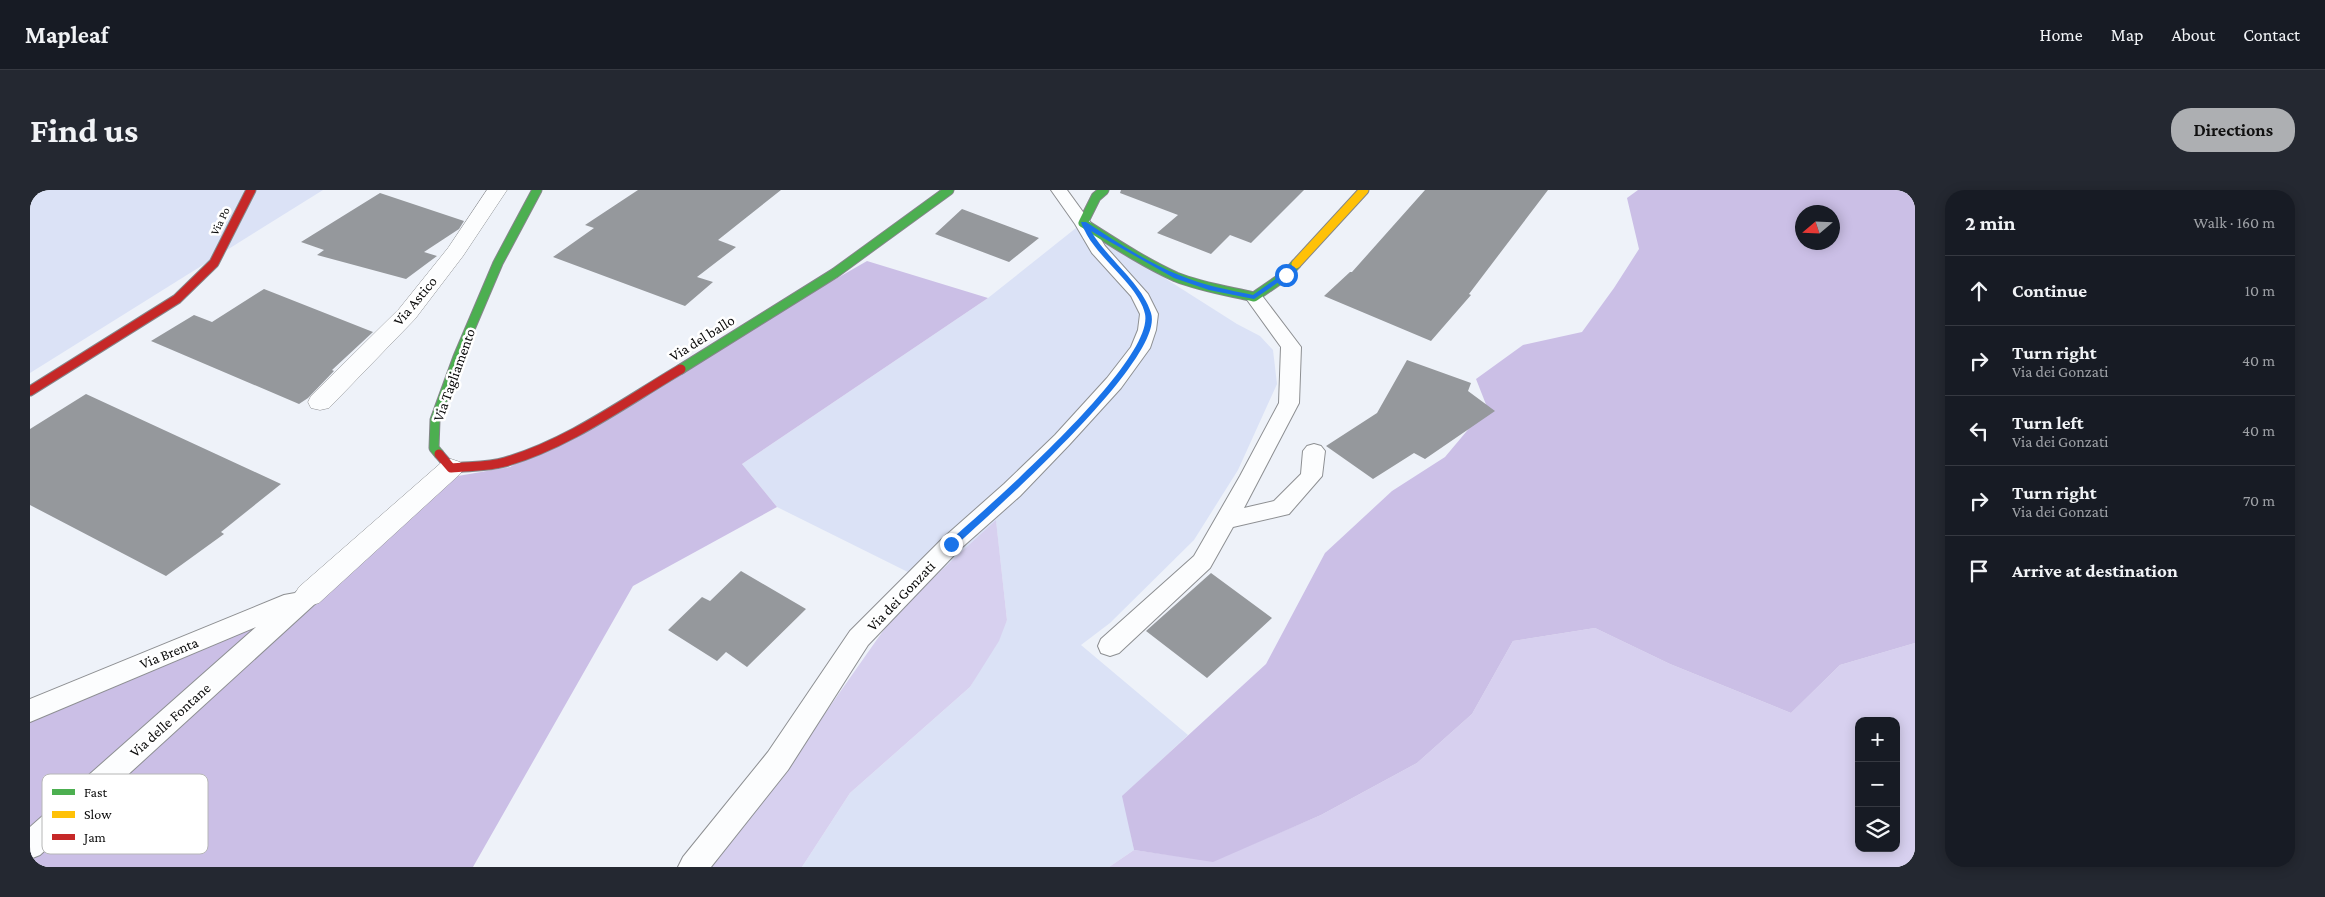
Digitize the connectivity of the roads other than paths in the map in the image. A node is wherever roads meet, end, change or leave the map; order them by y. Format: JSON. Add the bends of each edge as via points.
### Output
{"nodes":[{"id":1,"x":251,"y":190,"type":"edge"},
{"id":2,"x":498,"y":190,"type":"edge"},
{"id":3,"x":537,"y":190,"type":"edge"},
{"id":4,"x":949,"y":190,"type":"edge"},
{"id":5,"x":1059,"y":190,"type":"edge"},
{"id":6,"x":1104,"y":190,"type":"edge"},
{"id":7,"x":1364,"y":190,"type":"edge"},
{"id":8,"x":1084,"y":223,"type":"junction"},
{"id":9,"x":1254,"y":297,"type":"junction"},
{"id":10,"x":30,"y":391,"type":"edge"},
{"id":11,"x":320,"y":402,"type":"dead end"},
{"id":12,"x":1314,"y":451,"type":"dead end"},
{"id":13,"x":451,"y":468,"type":"junction"},
{"id":14,"x":1226,"y":520,"type":"junction"},
{"id":15,"x":309,"y":595,"type":"junction"},
{"id":16,"x":1110,"y":646,"type":"dead end"},
{"id":17,"x":30,"y":711,"type":"edge"},
{"id":18,"x":109,"y":774,"type":"edge"},
{"id":19,"x":42,"y":834,"type":"edge"},
{"id":20,"x":30,"y":845,"type":"edge"},
{"id":21,"x":693,"y":867,"type":"edge"}],
"edges":[{"from":1,"to":10,"type":"street","name":"Via Po","via":[[214,263],[177,299]]},
{"from":2,"to":11,"type":"street","name":"Via Astico","via":[[456,252],[407,314]]},
{"from":3,"to":13,"type":"street","name":"Via Tagliamento","via":[[498,263],[435,420],[434,448]]},
{"from":4,"to":13,"type":"street","name":"Via del ballo","via":[[857,259],[691,364],[557,441],[520,458],[486,467]]},
{"from":5,"to":8,"type":"lane","name":"Via dei Gonzati"},
{"from":6,"to":8,"type":"street","via":[[1096,197]]},
{"from":7,"to":9,"type":"street","via":[[1286,275]]},
{"from":8,"to":9,"type":"street","name":"Via dei Gonzati","via":[[1176,276],[1211,289]]},
{"from":8,"to":21,"type":"lane","name":"Via dei Gonzati","via":[[1098,249],[1139,294],[1149,314],[1140,348],[1114,383],[1062,440],[951,544],[860,638],[778,761]]},
{"from":9,"to":14,"type":"lane","via":[[1291,347],[1289,403]]},
{"from":12,"to":14,"type":"lane","via":[[1312,476],[1281,508]]},
{"from":13,"to":15,"type":"street"},
{"from":14,"to":16,"type":"lane","via":[[1202,562]]},
{"from":15,"to":17,"type":"lane","name":"Via Brenta"},
{"from":15,"to":18,"type":"lane","name":"Via delle Fontane"},
{"from":19,"to":20,"type":"lane","name":"Via delle Fontane"}]}
